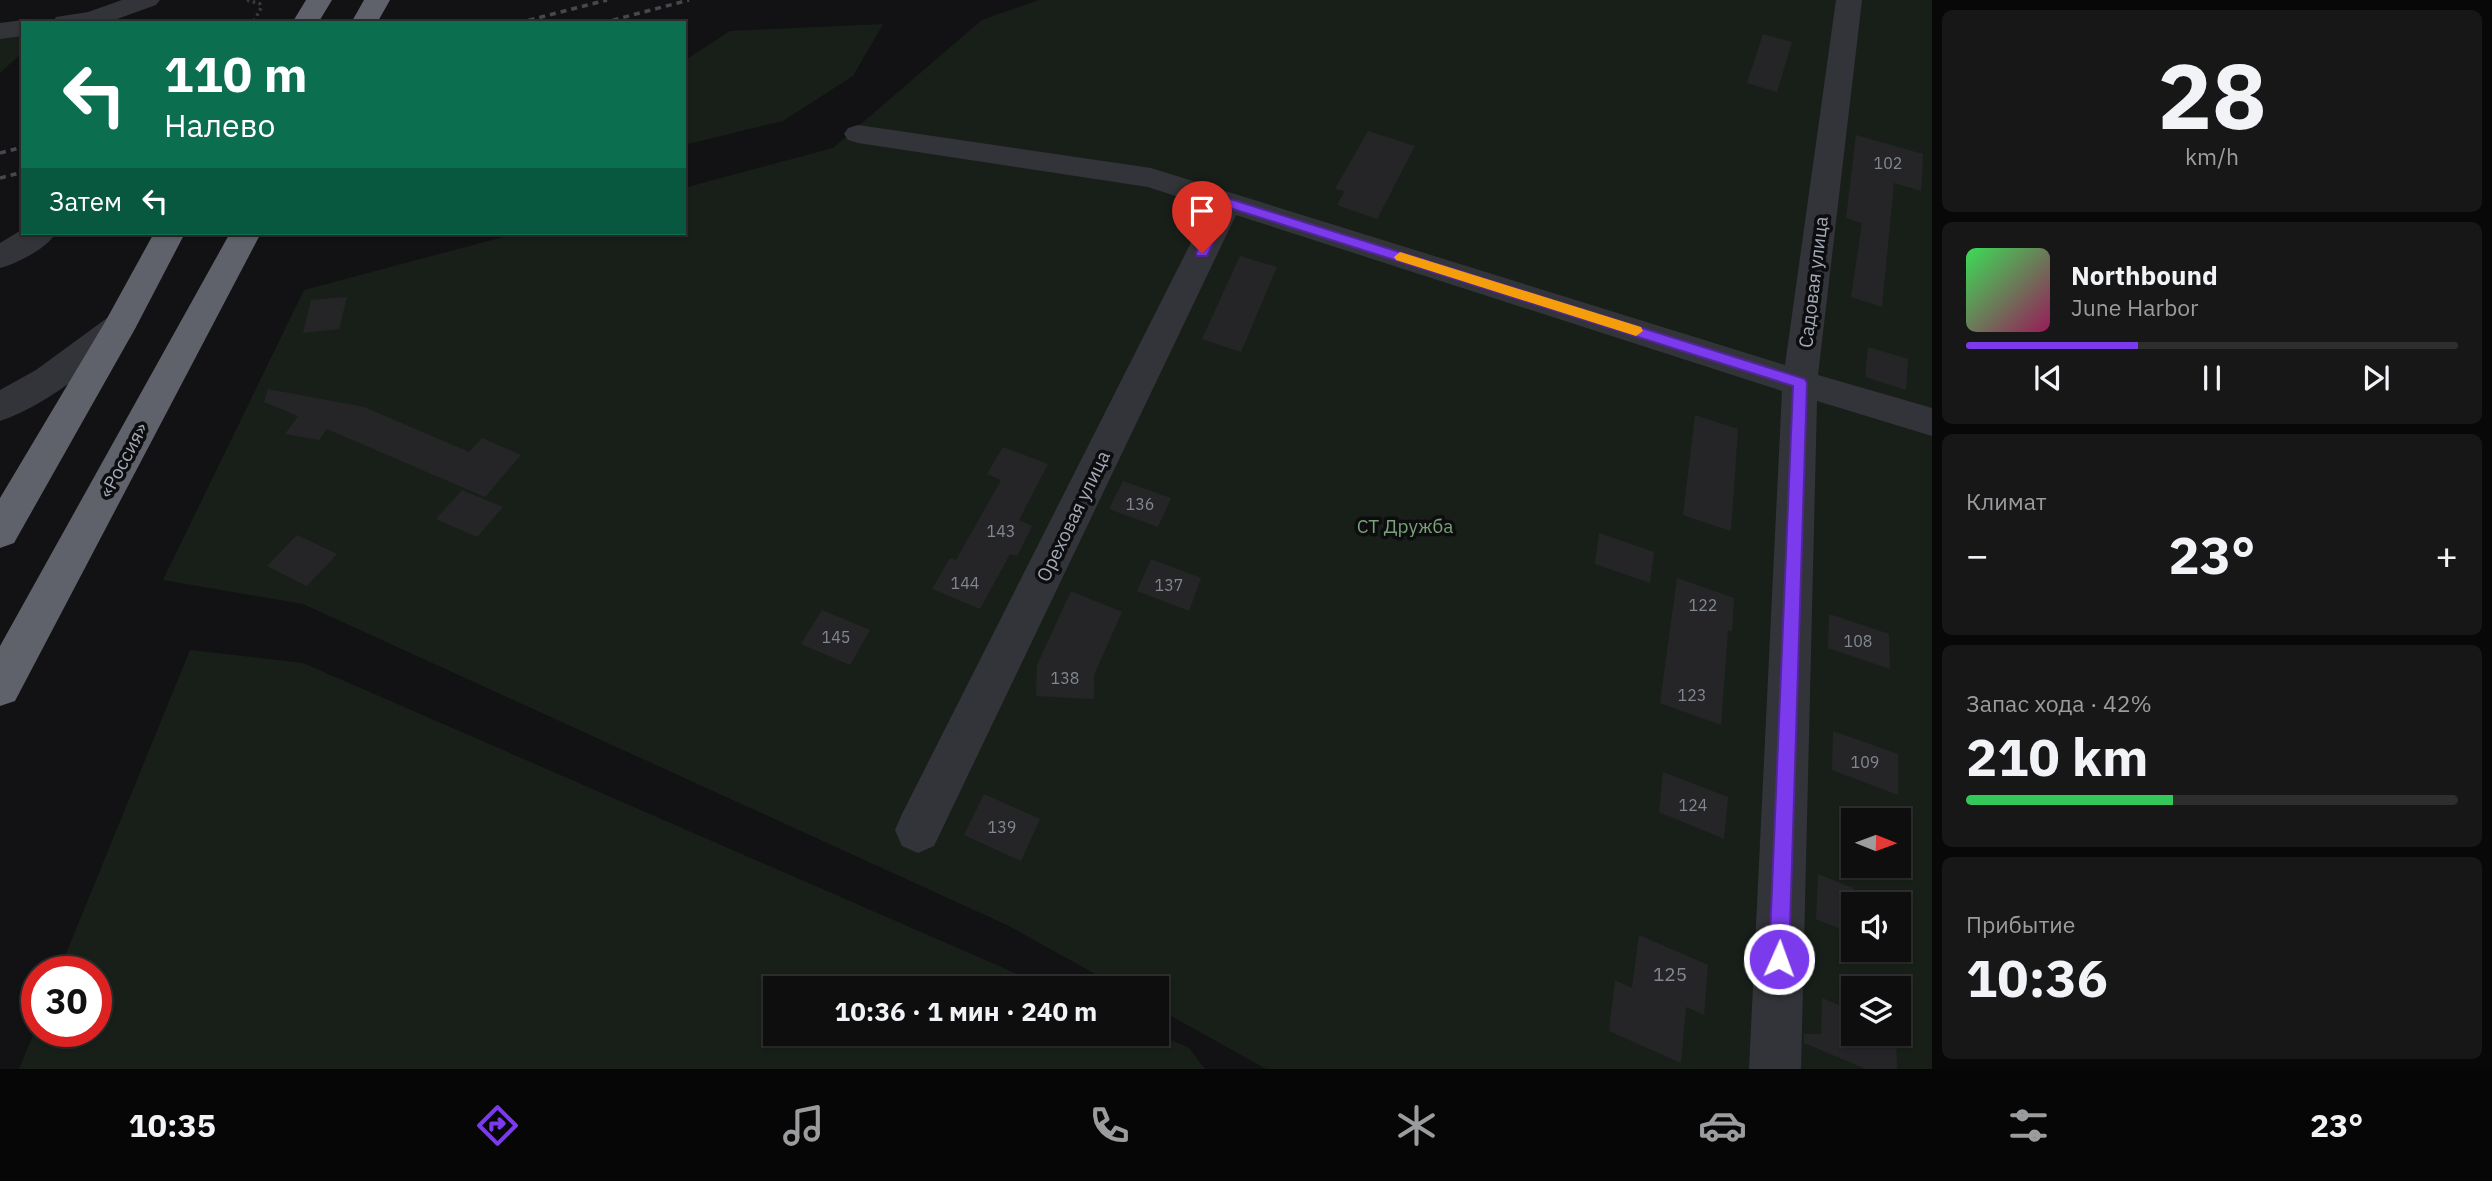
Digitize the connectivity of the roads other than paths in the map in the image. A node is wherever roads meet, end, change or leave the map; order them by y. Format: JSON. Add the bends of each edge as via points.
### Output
{"nodes":[{"id":1,"x":147,"y":0,"type":"edge"},
{"id":2,"x":166,"y":0,"type":"edge"},
{"id":3,"x":377,"y":0,"type":"edge"},
{"id":4,"x":1849,"y":0,"type":"edge"},
{"id":5,"x":78,"y":21,"type":"edge"},
{"id":6,"x":138,"y":21,"type":"edge"},
{"id":7,"x":365,"y":21,"type":"edge"},
{"id":8,"x":21,"y":28,"type":"edge"},
{"id":9,"x":0,"y":31,"type":"edge"},
{"id":10,"x":858,"y":134,"type":"dead end"},
{"id":11,"x":1227,"y":202,"type":"junction"},
{"id":12,"x":37,"y":235,"type":"edge"},
{"id":13,"x":168,"y":235,"type":"edge"},
{"id":14,"x":244,"y":235,"type":"edge"},
{"id":15,"x":0,"y":257,"type":"edge"},
{"id":16,"x":119,"y":327,"type":"junction"},
{"id":17,"x":1800,"y":383,"type":"junction"},
{"id":18,"x":0,"y":407,"type":"edge"},
{"id":19,"x":1932,"y":422,"type":"edge"},
{"id":20,"x":0,"y":532,"type":"edge"},
{"id":21,"x":0,"y":687,"type":"edge"},
{"id":22,"x":918,"y":830,"type":"dead end"},
{"id":23,"x":1775,"y":1069,"type":"edge"}],
"edges":[{"from":1,"to":5,"type":"street"},
{"from":2,"to":6,"type":"street"},
{"from":3,"to":7,"type":"highway"},
{"from":4,"to":17,"type":"street","name":"Садовая улица"},
{"from":8,"to":9,"type":"street"},
{"from":10,"to":11,"type":"street","via":[[1151,178]]},
{"from":11,"to":17,"type":"street"},
{"from":11,"to":22,"type":"street","name":"Ореховая улица"},
{"from":12,"to":15,"type":"street"},
{"from":13,"to":16,"type":"highway"},
{"from":14,"to":21,"type":"highway","name":"«Россия»"},
{"from":16,"to":18,"type":"street","via":[[48,379]]},
{"from":16,"to":20,"type":"highway"},
{"from":17,"to":19,"type":"street"},
{"from":17,"to":23,"type":"street","name":"Садовая улица"}]}
